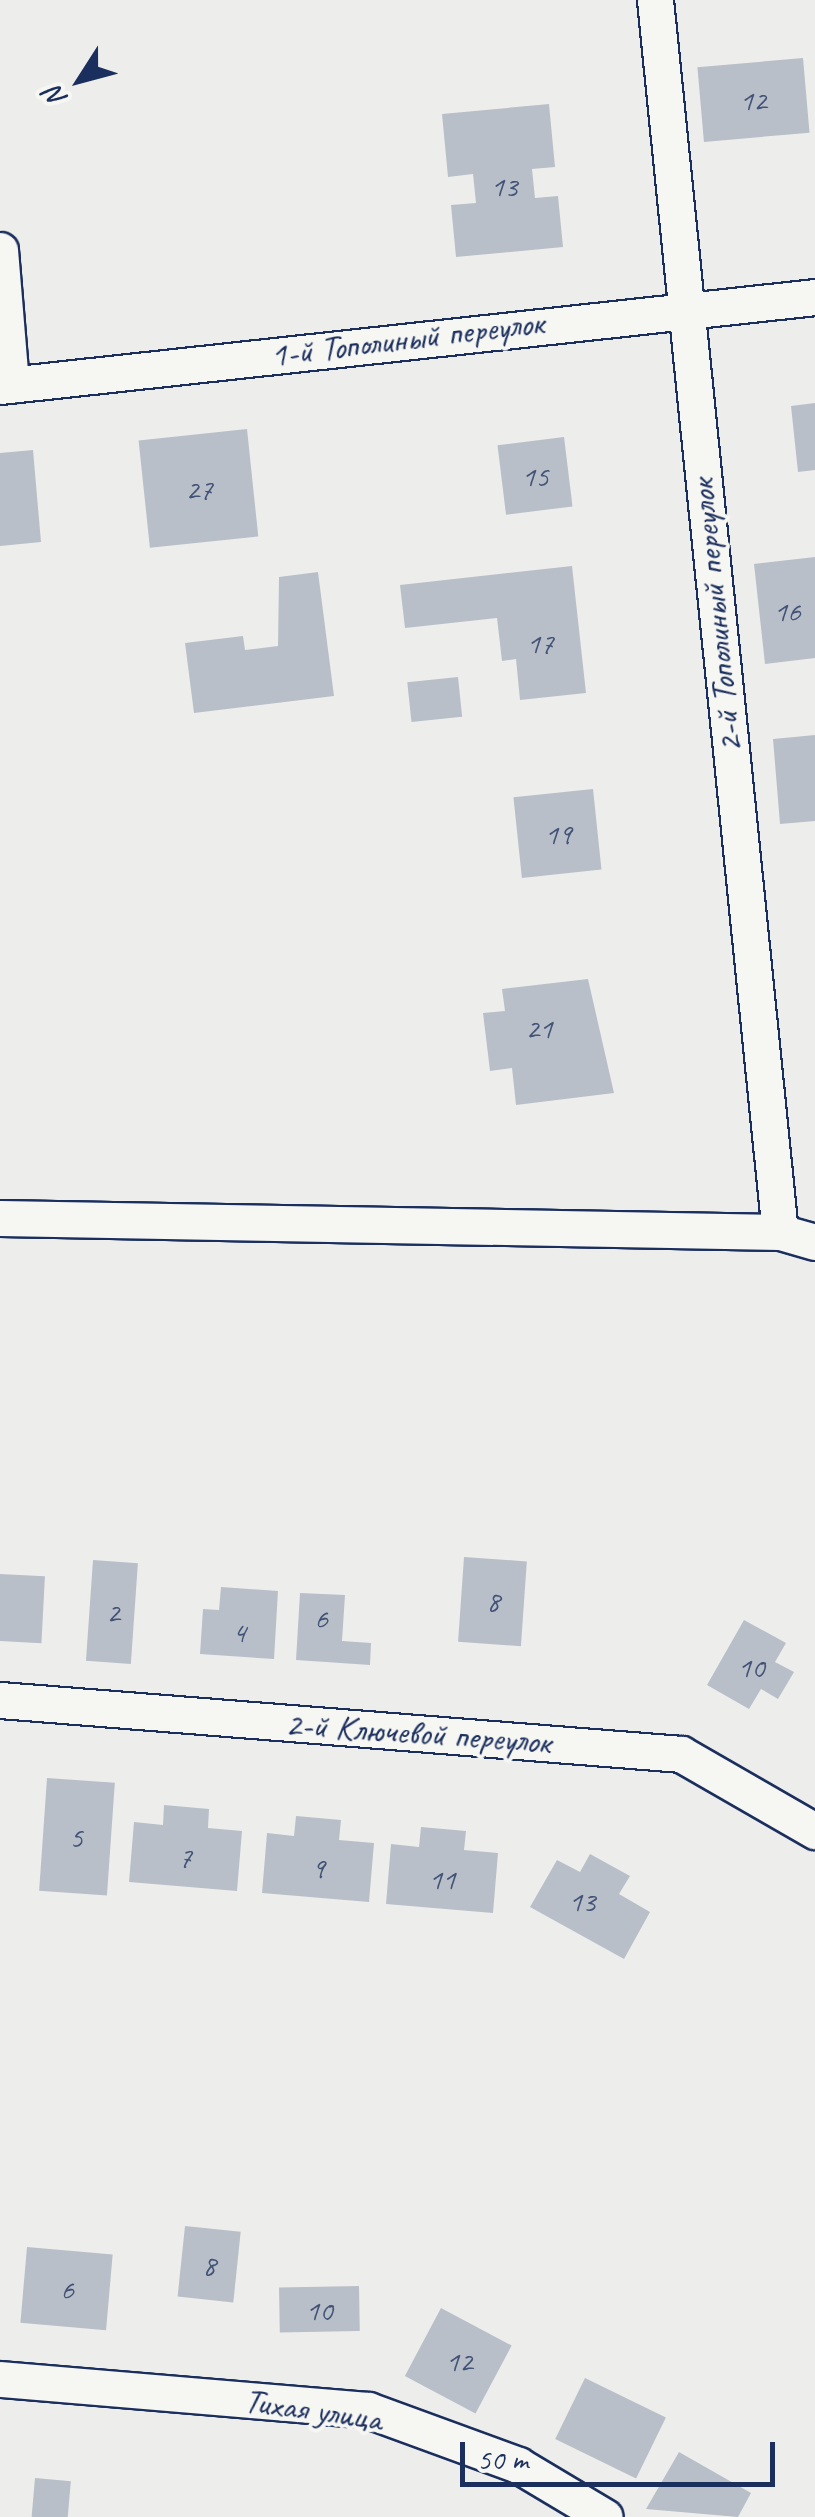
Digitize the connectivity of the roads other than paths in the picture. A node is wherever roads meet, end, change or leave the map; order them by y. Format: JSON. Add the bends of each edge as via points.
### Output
{"nodes":[{"id":1,"x":656,"y":0,"type":"edge"},
{"id":2,"x":0,"y":250,"type":"edge"},
{"id":3,"x":815,"y":298,"type":"edge"},
{"id":4,"x":684,"y":307,"type":"junction"},
{"id":5,"x":6,"y":385,"type":"edge"},
{"id":6,"x":0,"y":1218,"type":"edge"},
{"id":7,"x":780,"y":1232,"type":"junction"},
{"id":8,"x":815,"y":1242,"type":"edge"},
{"id":9,"x":0,"y":1700,"type":"edge"},
{"id":10,"x":815,"y":1831,"type":"edge"},
{"id":11,"x":0,"y":2380,"type":"edge"},
{"id":12,"x":605,"y":2517,"type":"edge"}],
"edges":[{"from":1,"to":4,"type":"street","name":"2-й Тополиный переулок"},
{"from":2,"to":5,"type":"street"},
{"from":3,"to":4,"type":"street","name":"1-й Тополиный переулок"},
{"from":4,"to":5,"type":"street","name":"1-й Тополиный переулок"},
{"from":4,"to":7,"type":"street","name":"2-й Тополиный переулок"},
{"from":6,"to":7,"type":"street"},
{"from":7,"to":8,"type":"street"},
{"from":9,"to":10,"type":"street","name":"2-й Ключевой переулок","via":[[681,1754]]},
{"from":11,"to":12,"type":"street","name":"Тихая улица","via":[[368,2410],[518,2464]]}]}
